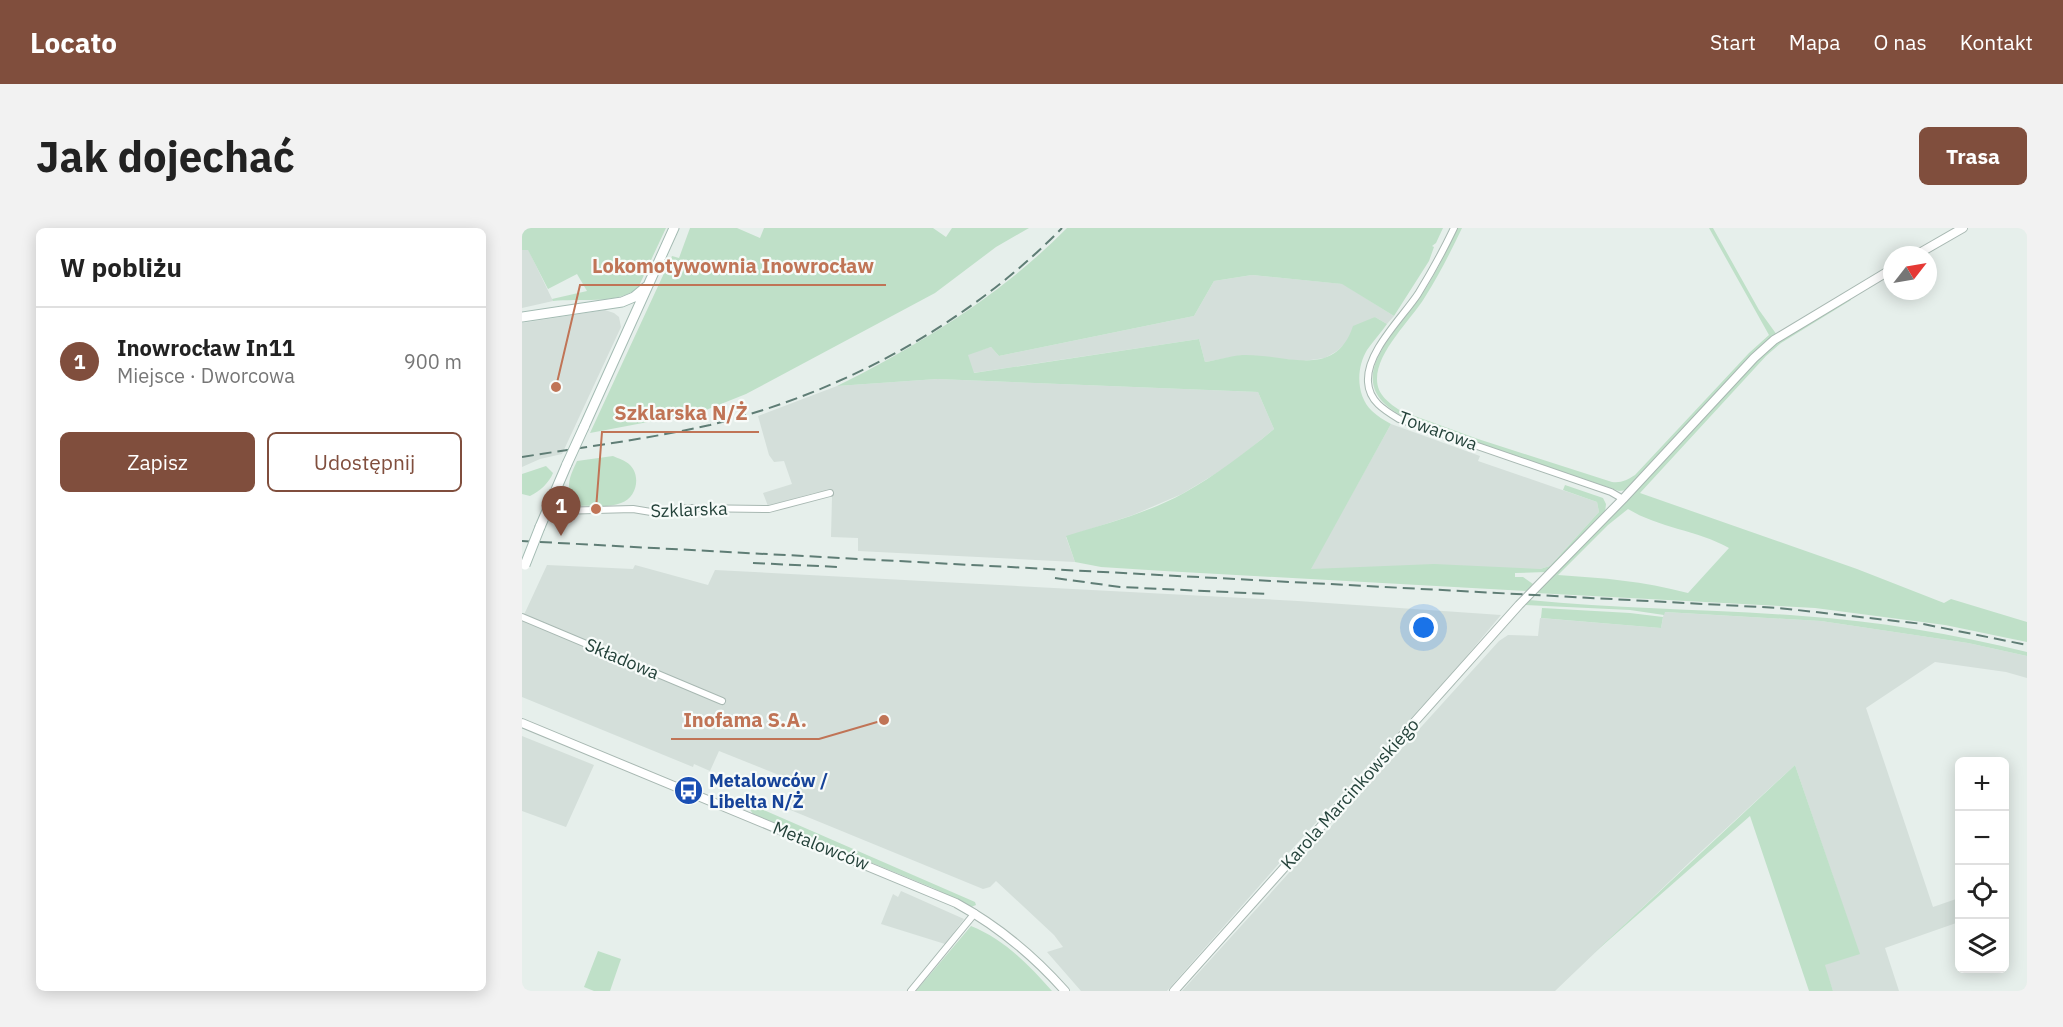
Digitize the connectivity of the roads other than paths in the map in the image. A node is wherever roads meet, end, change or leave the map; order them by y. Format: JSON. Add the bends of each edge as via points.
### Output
{"nodes":[{"id":1,"x":674,"y":228,"type":"edge"},
{"id":2,"x":1454,"y":228,"type":"edge"},
{"id":3,"x":1963,"y":228,"type":"edge"},
{"id":4,"x":1932,"y":246,"type":"edge"},
{"id":5,"x":1883,"y":274,"type":"edge"},
{"id":6,"x":648,"y":285,"type":"junction"},
{"id":7,"x":611,"y":304,"type":"junction"},
{"id":8,"x":522,"y":316,"type":"edge"},
{"id":9,"x":634,"y":316,"type":"junction"},
{"id":10,"x":830,"y":493,"type":"dead end"},
{"id":11,"x":1623,"y":499,"type":"junction"},
{"id":12,"x":547,"y":508,"type":"junction"},
{"id":13,"x":524,"y":569,"type":"edge"},
{"id":14,"x":522,"y":617,"type":"edge"},
{"id":15,"x":722,"y":701,"type":"dead end"},
{"id":16,"x":522,"y":723,"type":"edge"},
{"id":17,"x":975,"y":913,"type":"junction"},
{"id":18,"x":911,"y":991,"type":"edge"},
{"id":19,"x":1065,"y":991,"type":"edge"},
{"id":20,"x":1174,"y":991,"type":"edge"}],
"edges":[{"from":1,"to":6,"type":"main road"},
{"from":2,"to":11,"type":"street","name":"Towarowa","via":[[1429,276],[1371,361],[1368,385],[1373,398],[1399,419]]},
{"from":3,"to":4,"type":"street"},
{"from":5,"to":11,"type":"street","name":"Karola Marcinkowskiego","via":[[1774,339]]},
{"from":6,"to":7,"type":"main road","via":[[634,297]]},
{"from":6,"to":9,"type":"main road"},
{"from":7,"to":8,"type":"main road"},
{"from":7,"to":9,"type":"main road"},
{"from":9,"to":12,"type":"main road","bridge":true},
{"from":10,"to":12,"type":"street","name":"Szklarska","via":[[769,509],[557,512]]},
{"from":11,"to":20,"type":"street","name":"Karola Marcinkowskiego","via":[[1526,598]]},
{"from":12,"to":13,"type":"main road","bridge":true},
{"from":14,"to":15,"type":"street","name":"Składowa"},
{"from":16,"to":17,"type":"street","name":"Metalowców"},
{"from":17,"to":18,"type":"street"},
{"from":17,"to":19,"type":"street","name":"Metalowców","via":[[1025,950]]}]}
